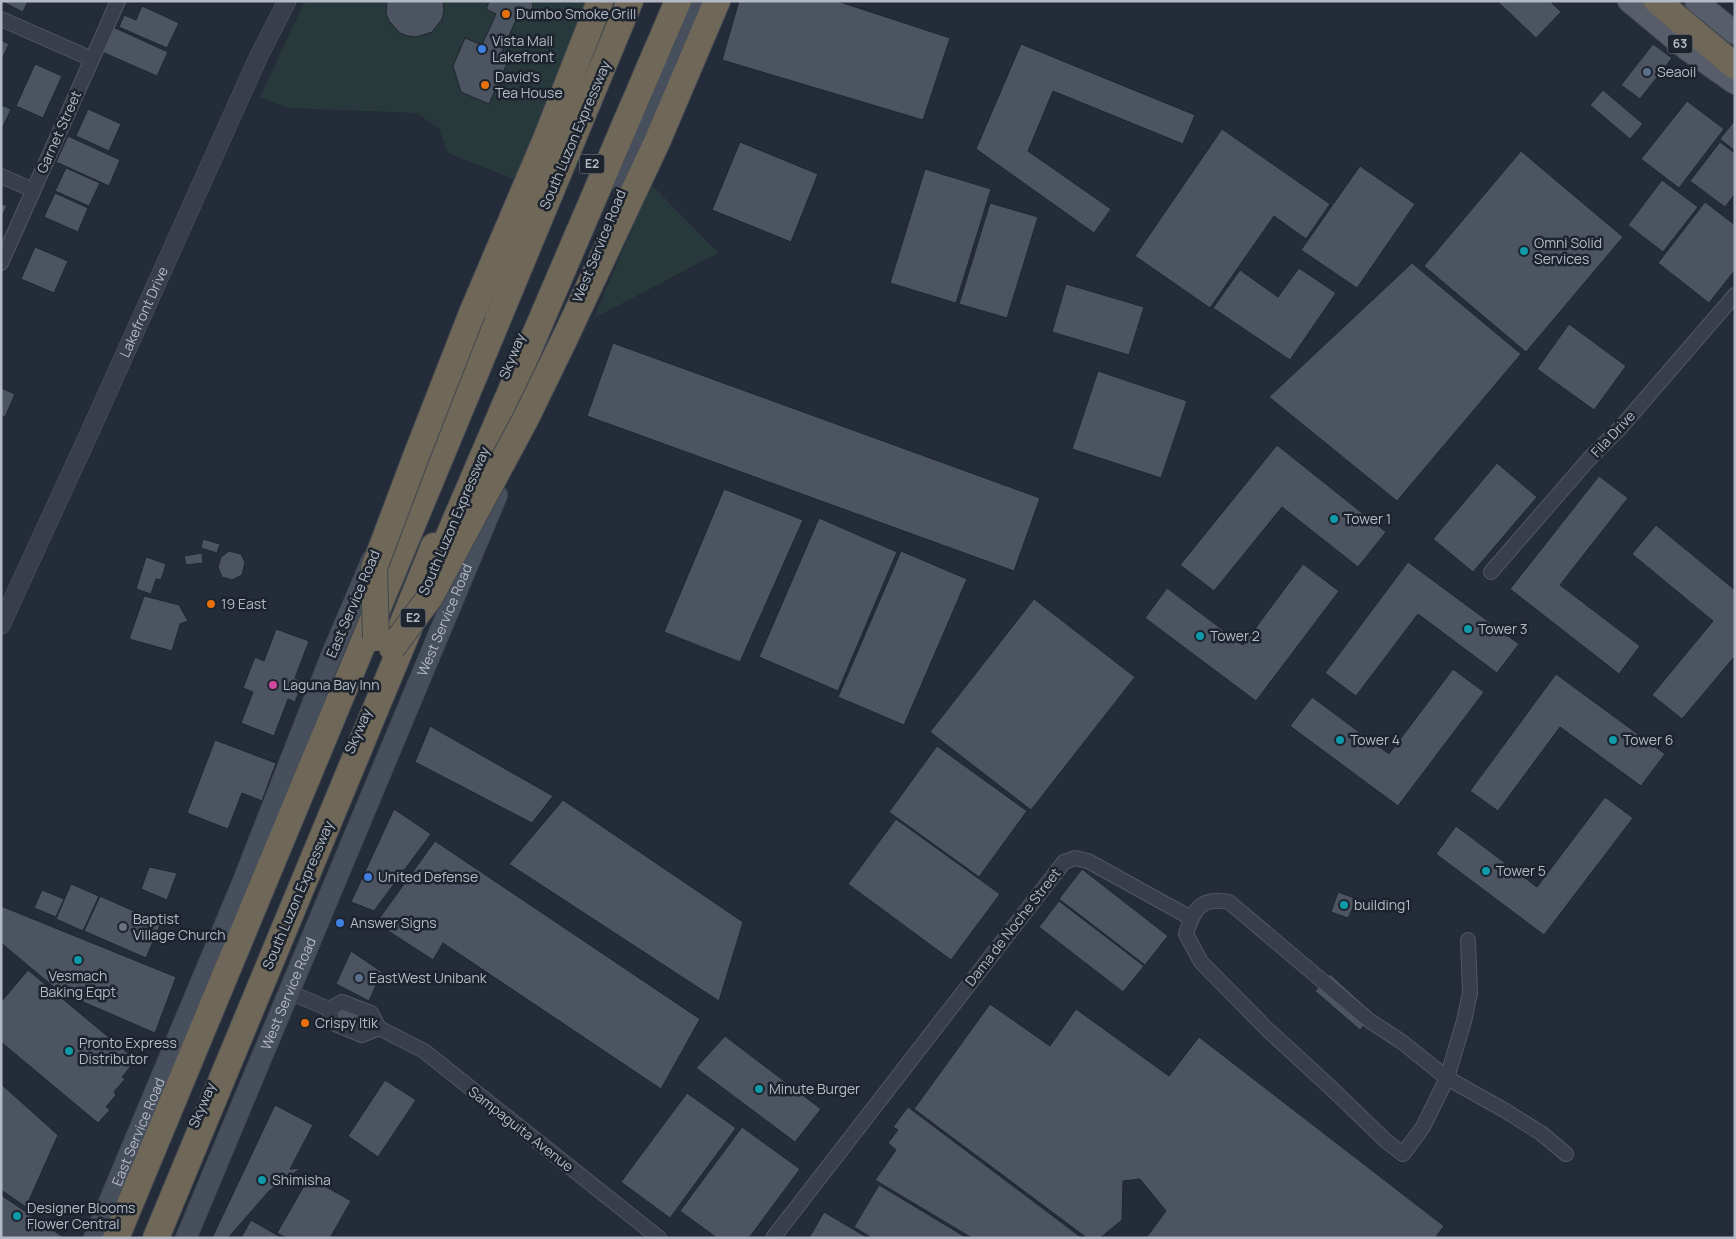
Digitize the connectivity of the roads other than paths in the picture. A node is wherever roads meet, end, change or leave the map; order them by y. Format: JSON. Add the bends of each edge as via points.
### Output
{"nodes":[{"id":1,"x":118,"y":1,"type":"edge"},
{"id":2,"x":287,"y":1,"type":"edge"},
{"id":3,"x":600,"y":1,"type":"edge"},
{"id":4,"x":609,"y":1,"type":"edge"},
{"id":5,"x":630,"y":1,"type":"edge"},
{"id":6,"x":641,"y":1,"type":"edge"},
{"id":7,"x":660,"y":1,"type":"edge"},
{"id":8,"x":678,"y":1,"type":"edge"},
{"id":9,"x":700,"y":1,"type":"edge"},
{"id":10,"x":717,"y":1,"type":"edge"},
{"id":11,"x":1629,"y":1,"type":"edge"},
{"id":12,"x":1657,"y":1,"type":"edge"},
{"id":13,"x":1694,"y":2,"type":"edge"},
{"id":14,"x":1,"y":19,"type":"edge"},
{"id":15,"x":1735,"y":33,"type":"edge"},
{"id":16,"x":1735,"y":49,"type":"edge"},
{"id":17,"x":92,"y":59,"type":"junction"},
{"id":18,"x":1735,"y":66,"type":"edge"},
{"id":19,"x":1735,"y":82,"type":"edge"},
{"id":20,"x":1,"y":176,"type":"edge"},
{"id":21,"x":33,"y":190,"type":"junction"},
{"id":22,"x":1,"y":263,"type":"edge"},
{"id":23,"x":1735,"y":295,"type":"edge"},
{"id":24,"x":1491,"y":572,"type":"dead end"},
{"id":25,"x":1,"y":625,"type":"edge"},
{"id":26,"x":384,"y":643,"type":"junction"},
{"id":27,"x":1191,"y":918,"type":"junction"},
{"id":28,"x":1468,"y":940,"type":"dead end"},
{"id":29,"x":289,"y":992,"type":"junction"},
{"id":30,"x":329,"y":1009,"type":"junction"},
{"id":31,"x":379,"y":1028,"type":"junction"},
{"id":32,"x":1447,"y":1078,"type":"junction"},
{"id":33,"x":1566,"y":1154,"type":"dead end"},
{"id":34,"x":94,"y":1238,"type":"edge"},
{"id":35,"x":116,"y":1238,"type":"edge"},
{"id":36,"x":128,"y":1238,"type":"edge"},
{"id":37,"x":146,"y":1238,"type":"edge"},
{"id":38,"x":156,"y":1238,"type":"edge"},
{"id":39,"x":186,"y":1238,"type":"edge"},
{"id":40,"x":659,"y":1238,"type":"edge"},
{"id":41,"x":773,"y":1238,"type":"edge"}],
"edges":[{"from":1,"to":17,"type":"street","name":"Garnet Street"},
{"from":2,"to":25,"type":"street","name":"Lakefront Drive","via":[[258,58]]},
{"from":3,"to":26,"type":"highway","bridge":true,"via":[[472,313],[374,568]]},
{"from":4,"to":34,"type":"main road","name":"East Service Road","via":[[557,137],[343,626],[242,884]]},
{"from":5,"to":35,"type":"highway","name":"South Luzon Expressway","number":"E2"},
{"from":6,"to":26,"type":"highway","name":"Skyway","number":"E2","via":[[507,320]]},
{"from":7,"to":26,"type":"highway","name":"Skyway","number":"E2","bridge":true},
{"from":8,"to":38,"type":"highway","name":"South Luzon Expressway","number":"E2","via":[[406,634]]},
{"from":9,"to":29,"type":"main road","name":"West Service Road"},
{"from":10,"to":26,"type":"highway","bridge":true,"via":[[657,142],[525,420],[430,597]]},
{"from":11,"to":19,"type":"main road","number":"63","via":[[1688,50]]},
{"from":12,"to":18,"type":"highway"},
{"from":13,"to":15,"type":"main road"},
{"from":13,"to":16,"type":"highway"},
{"from":14,"to":17,"type":"street"},
{"from":17,"to":21,"type":"street","name":"Garnet Street"},
{"from":20,"to":21,"type":"street"},
{"from":21,"to":22,"type":"street","name":"Garnet Street"},
{"from":23,"to":24,"type":"street","name":"Fila Drive"},
{"from":26,"to":36,"type":"highway","name":"Skyway","number":"E2"},
{"from":26,"to":37,"type":"highway","name":"Skyway","number":"E2"},
{"from":27,"to":32,"type":"street","via":[[1203,903],[1229,902],[1370,1021]]},
{"from":27,"to":32,"type":"street","via":[[1186,934],[1202,962],[1268,1030],[1386,1141],[1404,1154]]},
{"from":27,"to":41,"type":"street","name":"Dama de Noche Street","via":[[1088,861],[1075,858],[1064,862]]},
{"from":28,"to":32,"type":"street","via":[[1470,993]]},
{"from":29,"to":30,"type":"street"},
{"from":29,"to":39,"type":"main road","name":"West Service Road"},
{"from":30,"to":31,"type":"street","name":"Sampaguita Avenue","via":[[342,1002],[350,1004],[371,1013]]},
{"from":30,"to":31,"type":"street","via":[[333,1023],[362,1035]]},
{"from":31,"to":40,"type":"street","name":"Sampaguita Avenue","via":[[424,1051]]},
{"from":32,"to":33,"type":"street","via":[[1541,1133]]}]}
